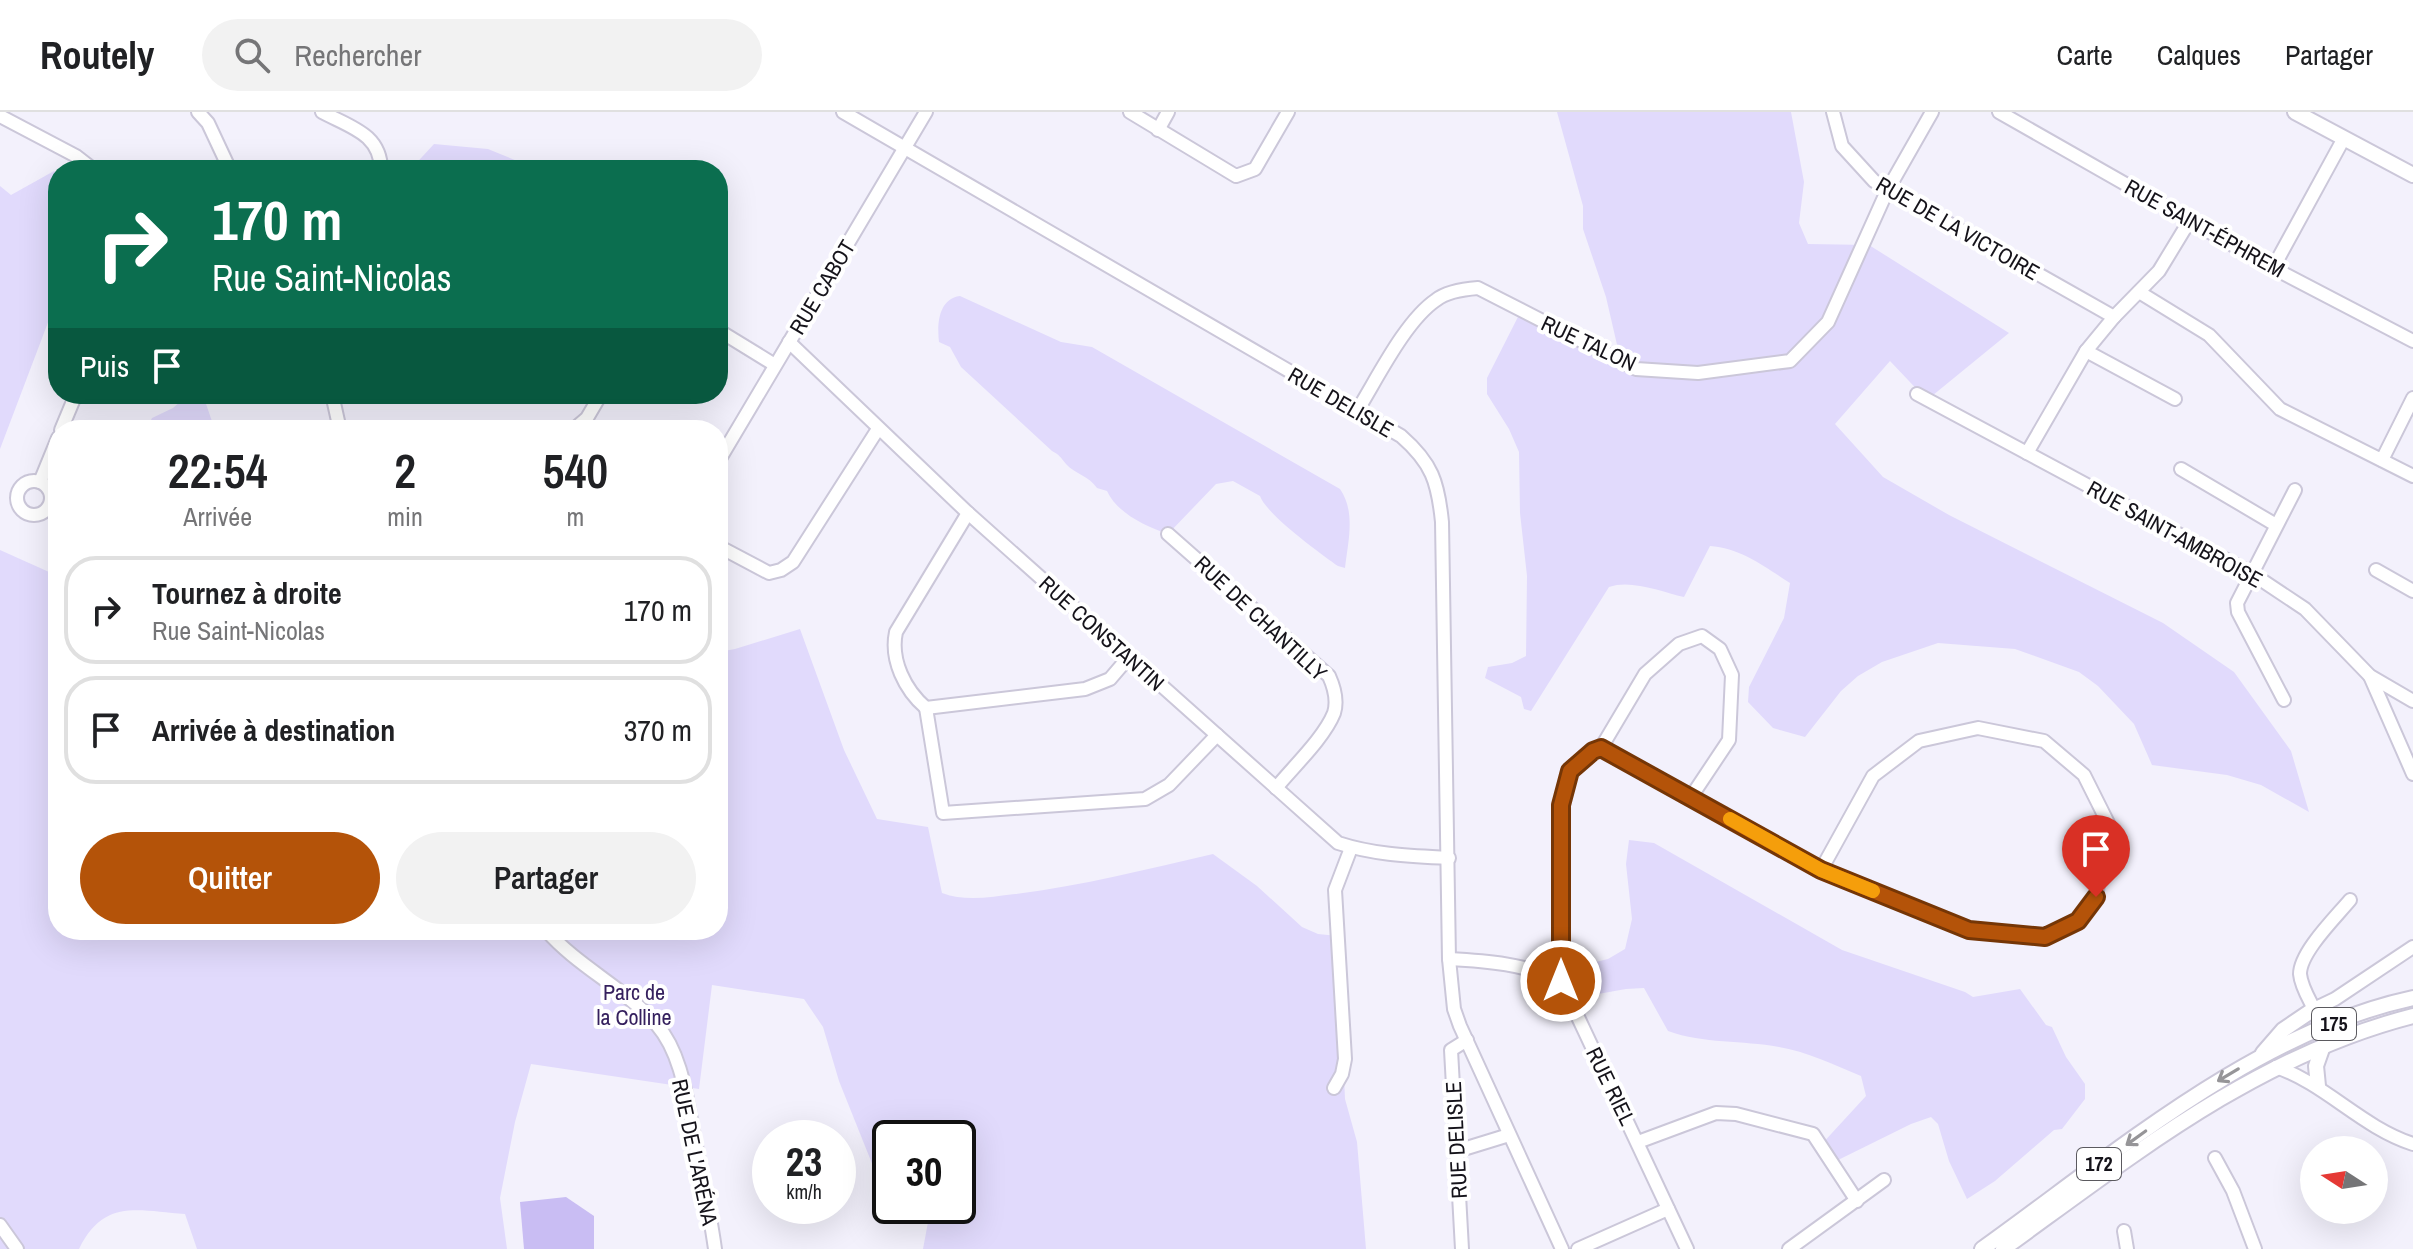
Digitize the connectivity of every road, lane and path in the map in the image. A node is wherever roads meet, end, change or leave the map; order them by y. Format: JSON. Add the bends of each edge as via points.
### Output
{"nodes":[{"id":1,"x":198,"y":112,"type":"edge"},
{"id":2,"x":322,"y":112,"type":"edge"},
{"id":3,"x":843,"y":112,"type":"edge"},
{"id":4,"x":926,"y":112,"type":"edge"},
{"id":5,"x":1130,"y":112,"type":"edge"},
{"id":6,"x":1168,"y":112,"type":"edge"},
{"id":7,"x":1288,"y":112,"type":"edge"},
{"id":8,"x":1833,"y":112,"type":"edge"},
{"id":9,"x":1932,"y":112,"type":"edge"},
{"id":10,"x":1999,"y":112,"type":"edge"},
{"id":11,"x":2295,"y":112,"type":"edge"},
{"id":12,"x":0,"y":116,"type":"edge"},
{"id":13,"x":212,"y":117,"type":"edge"},
{"id":14,"x":1158,"y":130,"type":"junction"},
{"id":15,"x":2344,"y":138,"type":"junction"},
{"id":16,"x":904,"y":148,"type":"junction"},
{"id":17,"x":81,"y":160,"type":"edge"},
{"id":18,"x":227,"y":160,"type":"edge"},
{"id":19,"x":380,"y":160,"type":"edge"},
{"id":20,"x":2413,"y":175,"type":"edge"},
{"id":21,"x":1887,"y":191,"type":"junction"},
{"id":22,"x":2190,"y":220,"type":"junction"},
{"id":23,"x":2273,"y":268,"type":"junction"},
{"id":24,"x":2139,"y":292,"type":"junction"},
{"id":25,"x":2114,"y":317,"type":"junction"},
{"id":26,"x":728,"y":336,"type":"edge"},
{"id":27,"x":2413,"y":341,"type":"edge"},
{"id":28,"x":789,"y":342,"type":"junction"},
{"id":29,"x":2086,"y":351,"type":"junction"},
{"id":30,"x":775,"y":365,"type":"junction"},
{"id":31,"x":1917,"y":394,"type":"dead end"},
{"id":32,"x":2413,"y":398,"type":"edge"},
{"id":33,"x":2175,"y":399,"type":"dead end"},
{"id":34,"x":1357,"y":411,"type":"junction"},
{"id":35,"x":878,"y":429,"type":"junction"},
{"id":36,"x":728,"y":445,"type":"edge"},
{"id":37,"x":2027,"y":453,"type":"junction"},
{"id":38,"x":2382,"y":460,"type":"junction"},
{"id":39,"x":48,"y":462,"type":"edge"},
{"id":40,"x":2181,"y":469,"type":"dead end"},
{"id":41,"x":2413,"y":476,"type":"edge"},
{"id":42,"x":40,"y":482,"type":"dead end"},
{"id":43,"x":2295,"y":490,"type":"dead end"},
{"id":44,"x":968,"y":513,"type":"junction"},
{"id":45,"x":2276,"y":525,"type":"junction"},
{"id":46,"x":1168,"y":534,"type":"dead end"},
{"id":47,"x":728,"y":551,"type":"edge"},
{"id":48,"x":2376,"y":570,"type":"dead end"},
{"id":49,"x":2251,"y":573,"type":"junction"},
{"id":50,"x":2413,"y":591,"type":"edge"},
{"id":51,"x":1128,"y":658,"type":"junction"},
{"id":52,"x":2370,"y":676,"type":"junction"},
{"id":53,"x":2284,"y":700,"type":"dead end"},
{"id":54,"x":2413,"y":701,"type":"edge"},
{"id":55,"x":926,"y":708,"type":"junction"},
{"id":56,"x":1217,"y":735,"type":"junction"},
{"id":57,"x":1601,"y":748,"type":"junction"},
{"id":58,"x":2413,"y":774,"type":"edge"},
{"id":59,"x":1276,"y":788,"type":"junction"},
{"id":60,"x":1691,"y":797,"type":"junction"},
{"id":61,"x":1351,"y":848,"type":"junction"},
{"id":62,"x":1449,"y":858,"type":"junction"},
{"id":63,"x":1821,"y":870,"type":"junction"},
{"id":64,"x":2350,"y":900,"type":"dead end"},
{"id":65,"x":554,"y":940,"type":"edge"},
{"id":66,"x":2413,"y":947,"type":"edge"},
{"id":67,"x":1449,"y":959,"type":"junction"},
{"id":68,"x":1561,"y":981,"type":"junction"},
{"id":69,"x":2413,"y":998,"type":"edge"},
{"id":70,"x":2314,"y":1009,"type":"junction"},
{"id":71,"x":2413,"y":1016,"type":"edge"},
{"id":72,"x":1467,"y":1040,"type":"junction"},
{"id":73,"x":2323,"y":1046,"type":"junction"},
{"id":74,"x":2258,"y":1059,"type":"junction"},
{"id":75,"x":2276,"y":1067,"type":"junction"},
{"id":76,"x":2318,"y":1086,"type":"junction"},
{"id":77,"x":1334,"y":1088,"type":"dead end"},
{"id":78,"x":1509,"y":1135,"type":"junction"},
{"id":79,"x":1638,"y":1142,"type":"junction"},
{"id":80,"x":2413,"y":1144,"type":"edge"},
{"id":81,"x":1457,"y":1151,"type":"junction"},
{"id":82,"x":2215,"y":1158,"type":"dead end"},
{"id":83,"x":1884,"y":1180,"type":"dead end"},
{"id":84,"x":1857,"y":1201,"type":"junction"},
{"id":85,"x":1668,"y":1209,"type":"junction"},
{"id":86,"x":0,"y":1225,"type":"edge"},
{"id":87,"x":2124,"y":1231,"type":"dead end"},
{"id":88,"x":2006,"y":1248,"type":"edge"},
{"id":89,"x":17,"y":1249,"type":"edge"},
{"id":90,"x":715,"y":1249,"type":"edge"},
{"id":91,"x":1462,"y":1249,"type":"edge"},
{"id":92,"x":1562,"y":1249,"type":"edge"},
{"id":93,"x":1578,"y":1249,"type":"edge"},
{"id":94,"x":1687,"y":1249,"type":"edge"},
{"id":95,"x":1789,"y":1249,"type":"edge"},
{"id":96,"x":1982,"y":1249,"type":"edge"},
{"id":97,"x":2127,"y":1249,"type":"edge"},
{"id":98,"x":2255,"y":1249,"type":"edge"}],
"edges":[{"from":1,"to":13,"type":"street"},
{"from":2,"to":19,"type":"street","via":[[371,138]]},
{"from":3,"to":16,"type":"street","name":"RUE DELISLE"},
{"from":4,"to":16,"type":"street","name":"RUE CABOT"},
{"from":5,"to":14,"type":"street"},
{"from":6,"to":14,"type":"street"},
{"from":7,"to":14,"type":"street","via":[[1255,169],[1236,176]]},
{"from":8,"to":21,"type":"street","name":"RUE DE LA VICTOIRE","via":[[1842,146]]},
{"from":9,"to":21,"type":"street","name":"RUE TALON"},
{"from":10,"to":22,"type":"street","name":"RUE SAINT-ÉPHREM"},
{"from":11,"to":15,"type":"main road"},
{"from":12,"to":17,"type":"street"},
{"from":13,"to":18,"type":"street"},
{"from":15,"to":20,"type":"main road"},
{"from":15,"to":23,"type":"street"},
{"from":16,"to":28,"type":"street","name":"RUE CABOT"},
{"from":16,"to":34,"type":"street","name":"RUE DELISLE"},
{"from":21,"to":25,"type":"street","name":"RUE DE LA VICTOIRE"},
{"from":21,"to":34,"type":"street","name":"RUE TALON","via":[[1828,322],[1790,361],[1698,373],[1636,369],[1478,288],[1467,289],[1437,299],[1412,323]]},
{"from":22,"to":23,"type":"street","name":"RUE SAINT-ÉPHREM"},
{"from":22,"to":24,"type":"street","via":[[2159,271]]},
{"from":23,"to":27,"type":"street","name":"RUE SAINT-ÉPHREM"},
{"from":24,"to":25,"type":"street"},
{"from":24,"to":38,"type":"street","via":[[2209,335],[2280,409]]},
{"from":25,"to":29,"type":"street"},
{"from":26,"to":30,"type":"street"},
{"from":28,"to":30,"type":"street","name":"RUE CABOT"},
{"from":28,"to":35,"type":"street","name":"RUE CONSTANTIN"},
{"from":29,"to":33,"type":"street"},
{"from":29,"to":37,"type":"street"},
{"from":30,"to":36,"type":"street","name":"RUE CABOT"},
{"from":31,"to":37,"type":"street","name":"RUE SAINT-AMBROISE"},
{"from":32,"to":38,"type":"street"},
{"from":34,"to":62,"type":"street","name":"RUE DELISLE","via":[[1401,436],[1424,459],[1436,481],[1442,522]]},
{"from":35,"to":44,"type":"street","name":"RUE CONSTANTIN"},
{"from":35,"to":47,"type":"street","via":[[793,562],[769,573]]},
{"from":37,"to":49,"type":"street","name":"RUE SAINT-AMBROISE"},
{"from":38,"to":41,"type":"street"},
{"from":39,"to":42,"type":"street"},
{"from":40,"to":45,"type":"street"},
{"from":43,"to":45,"type":"street"},
{"from":44,"to":51,"type":"street","name":"RUE CONSTANTIN"},
{"from":44,"to":55,"type":"street","via":[[894,637],[904,681]]},
{"from":45,"to":49,"type":"street"},
{"from":46,"to":59,"type":"street","name":"RUE DE CHANTILLY","via":[[1329,676],[1334,712]]},
{"from":48,"to":50,"type":"street"},
{"from":49,"to":52,"type":"street","name":"RUE SAINT-AMBROISE","via":[[2305,609]]},
{"from":49,"to":53,"type":"street","via":[[2238,597],[2238,612]]},
{"from":51,"to":55,"type":"street","via":[[1110,679],[1085,689]]},
{"from":51,"to":56,"type":"street","name":"RUE CONSTANTIN"},
{"from":52,"to":54,"type":"street","name":"RUE SAINT-AMBROISE"},
{"from":52,"to":58,"type":"street"},
{"from":55,"to":56,"type":"street","via":[[943,813],[1145,799],[1169,785]]},
{"from":56,"to":59,"type":"street","name":"RUE CONSTANTIN"},
{"from":57,"to":60,"type":"street"},
{"from":57,"to":60,"type":"street","name":"RUE RIEL","via":[[1645,674],[1679,644],[1702,636],[1720,649],[1732,675],[1729,740]]},
{"from":57,"to":68,"type":"street","name":"RUE RIEL","via":[[1570,771],[1561,805]]},
{"from":59,"to":61,"type":"street","name":"RUE CONSTANTIN","via":[[1338,843]]},
{"from":60,"to":63,"type":"street"},
{"from":61,"to":62,"type":"street","name":"RUE CONSTANTIN"},
{"from":61,"to":77,"type":"street","via":[[1335,890],[1345,1059]]},
{"from":62,"to":67,"type":"street","name":"RUE DELISLE"},
{"from":63,"to":63,"type":"street","via":[[1873,776],[1919,741],[1978,728],[2044,741],[2084,775],[2108,823],[2096,897],[2078,921],[2045,937],[1969,930]]},
{"from":64,"to":70,"type":"street","via":[[2301,965]]},
{"from":65,"to":90,"type":"street","name":"RUE DE L'ARÉNA","via":[[648,1015],[672,1049],[690,1111]]},
{"from":66,"to":70,"type":"street"},
{"from":67,"to":68,"type":"street","via":[[1494,962]]},
{"from":67,"to":72,"type":"street","name":"RUE DELISLE","via":[[1454,1009]]},
{"from":68,"to":79,"type":"street","name":"RUE RIEL"},
{"from":69,"to":74,"type":"main road","number":"175","via":[[2347,1019]]},
{"from":70,"to":74,"type":"main road","via":[[2283,1030]]},
{"from":71,"to":73,"type":"main road","number":"172"},
{"from":72,"to":78,"type":"street","name":"RUE DELISLE"},
{"from":72,"to":81,"type":"street","name":"RUE DELISLE","via":[[1451,1050]]},
{"from":73,"to":75,"type":"main road","number":"172"},
{"from":73,"to":76,"type":"main road","via":[[2316,1066]]},
{"from":74,"to":96,"type":"main road","number":"172","one_way":true,"via":[[2185,1104]]},
{"from":75,"to":76,"type":"street"},
{"from":75,"to":88,"type":"main road","number":"172","via":[[2199,1110]]},
{"from":76,"to":80,"type":"street","via":[[2377,1128]]},
{"from":78,"to":81,"type":"street"},
{"from":78,"to":92,"type":"street","name":"RUE DELISLE"},
{"from":79,"to":84,"type":"street","via":[[1728,1112],[1813,1134]]},
{"from":79,"to":85,"type":"street","name":"RUE RIEL"},
{"from":81,"to":91,"type":"street","name":"RUE DELISLE"},
{"from":82,"to":98,"type":"street"},
{"from":83,"to":84,"type":"street"},
{"from":84,"to":95,"type":"street"},
{"from":85,"to":93,"type":"street"},
{"from":85,"to":94,"type":"street","name":"RUE RIEL"},
{"from":86,"to":89,"type":"street"},
{"from":87,"to":97,"type":"street"}]}
